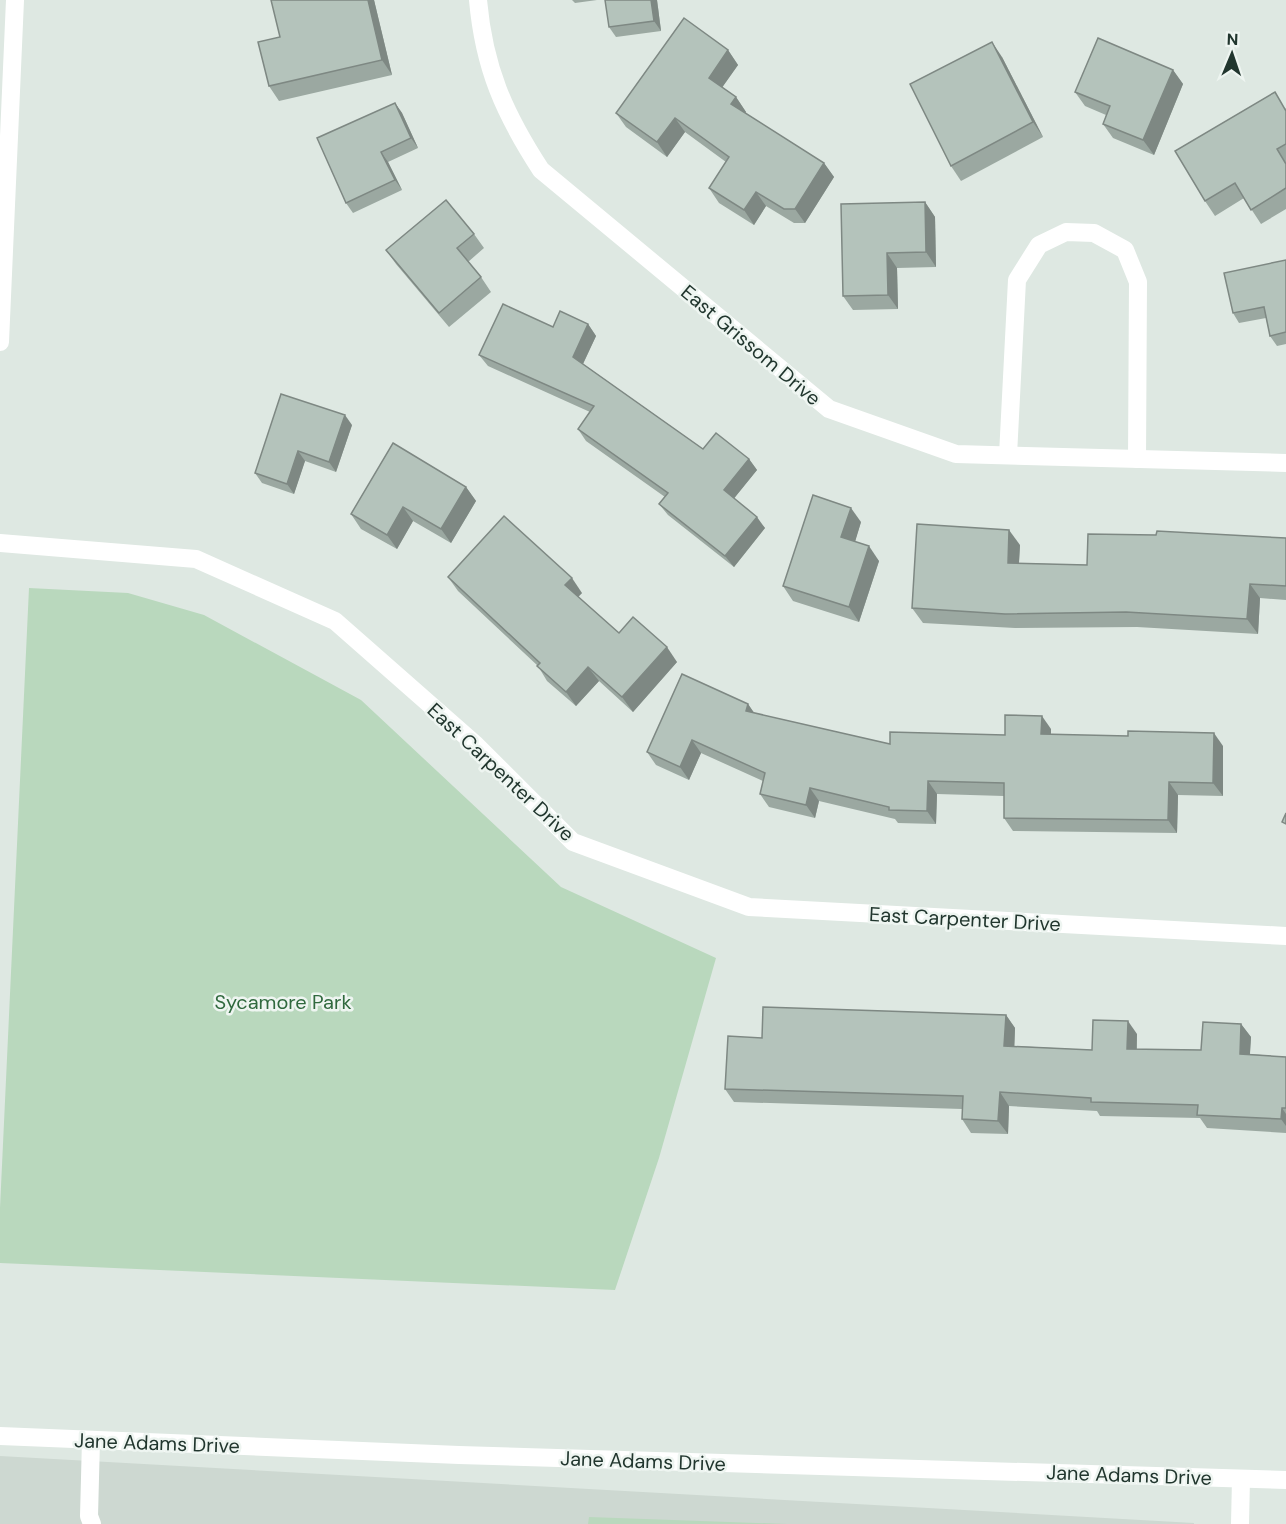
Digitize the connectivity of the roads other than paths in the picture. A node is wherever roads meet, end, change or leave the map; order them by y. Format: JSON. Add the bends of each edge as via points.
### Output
{"nodes":[{"id":1,"x":15,"y":0,"type":"edge"},
{"id":2,"x":478,"y":0,"type":"edge"},
{"id":3,"x":5,"y":102,"type":"edge"},
{"id":4,"x":0,"y":342,"type":"edge"},
{"id":5,"x":1008,"y":455,"type":"junction"},
{"id":6,"x":1137,"y":459,"type":"junction"},
{"id":7,"x":1286,"y":464,"type":"edge"},
{"id":8,"x":0,"y":543,"type":"edge"},
{"id":9,"x":1286,"y":936,"type":"edge"},
{"id":10,"x":0,"y":1436,"type":"edge"},
{"id":11,"x":91,"y":1440,"type":"junction"},
{"id":12,"x":1241,"y":1479,"type":"junction"},
{"id":13,"x":1286,"y":1480,"type":"edge"},
{"id":14,"x":92,"y":1524,"type":"edge"},
{"id":15,"x":1240,"y":1524,"type":"edge"}],
"edges":[{"from":1,"to":3,"type":"street"},
{"from":2,"to":5,"type":"street","name":"East Grissom Drive","via":[[489,69],[516,132],[541,170],[829,409],[956,454]]},
{"from":3,"to":4,"type":"street"},
{"from":5,"to":6,"type":"street","name":"East Grissom Drive"},
{"from":5,"to":6,"type":"street","via":[[1017,280],[1039,245],[1066,232],[1094,233],[1125,250],[1138,282]]},
{"from":6,"to":7,"type":"street","name":"East Grissom Drive"},
{"from":8,"to":9,"type":"street","name":"East Carpenter Drive","via":[[196,559],[335,621],[477,746],[573,842],[749,907]]},
{"from":10,"to":11,"type":"street","name":"Jane Adams Drive"},
{"from":11,"to":12,"type":"street","name":"Jane Adams Drive","via":[[471,1456]]},
{"from":11,"to":14,"type":"street"},
{"from":12,"to":13,"type":"street","name":"Jane Adams Drive"},
{"from":12,"to":15,"type":"street"}]}
